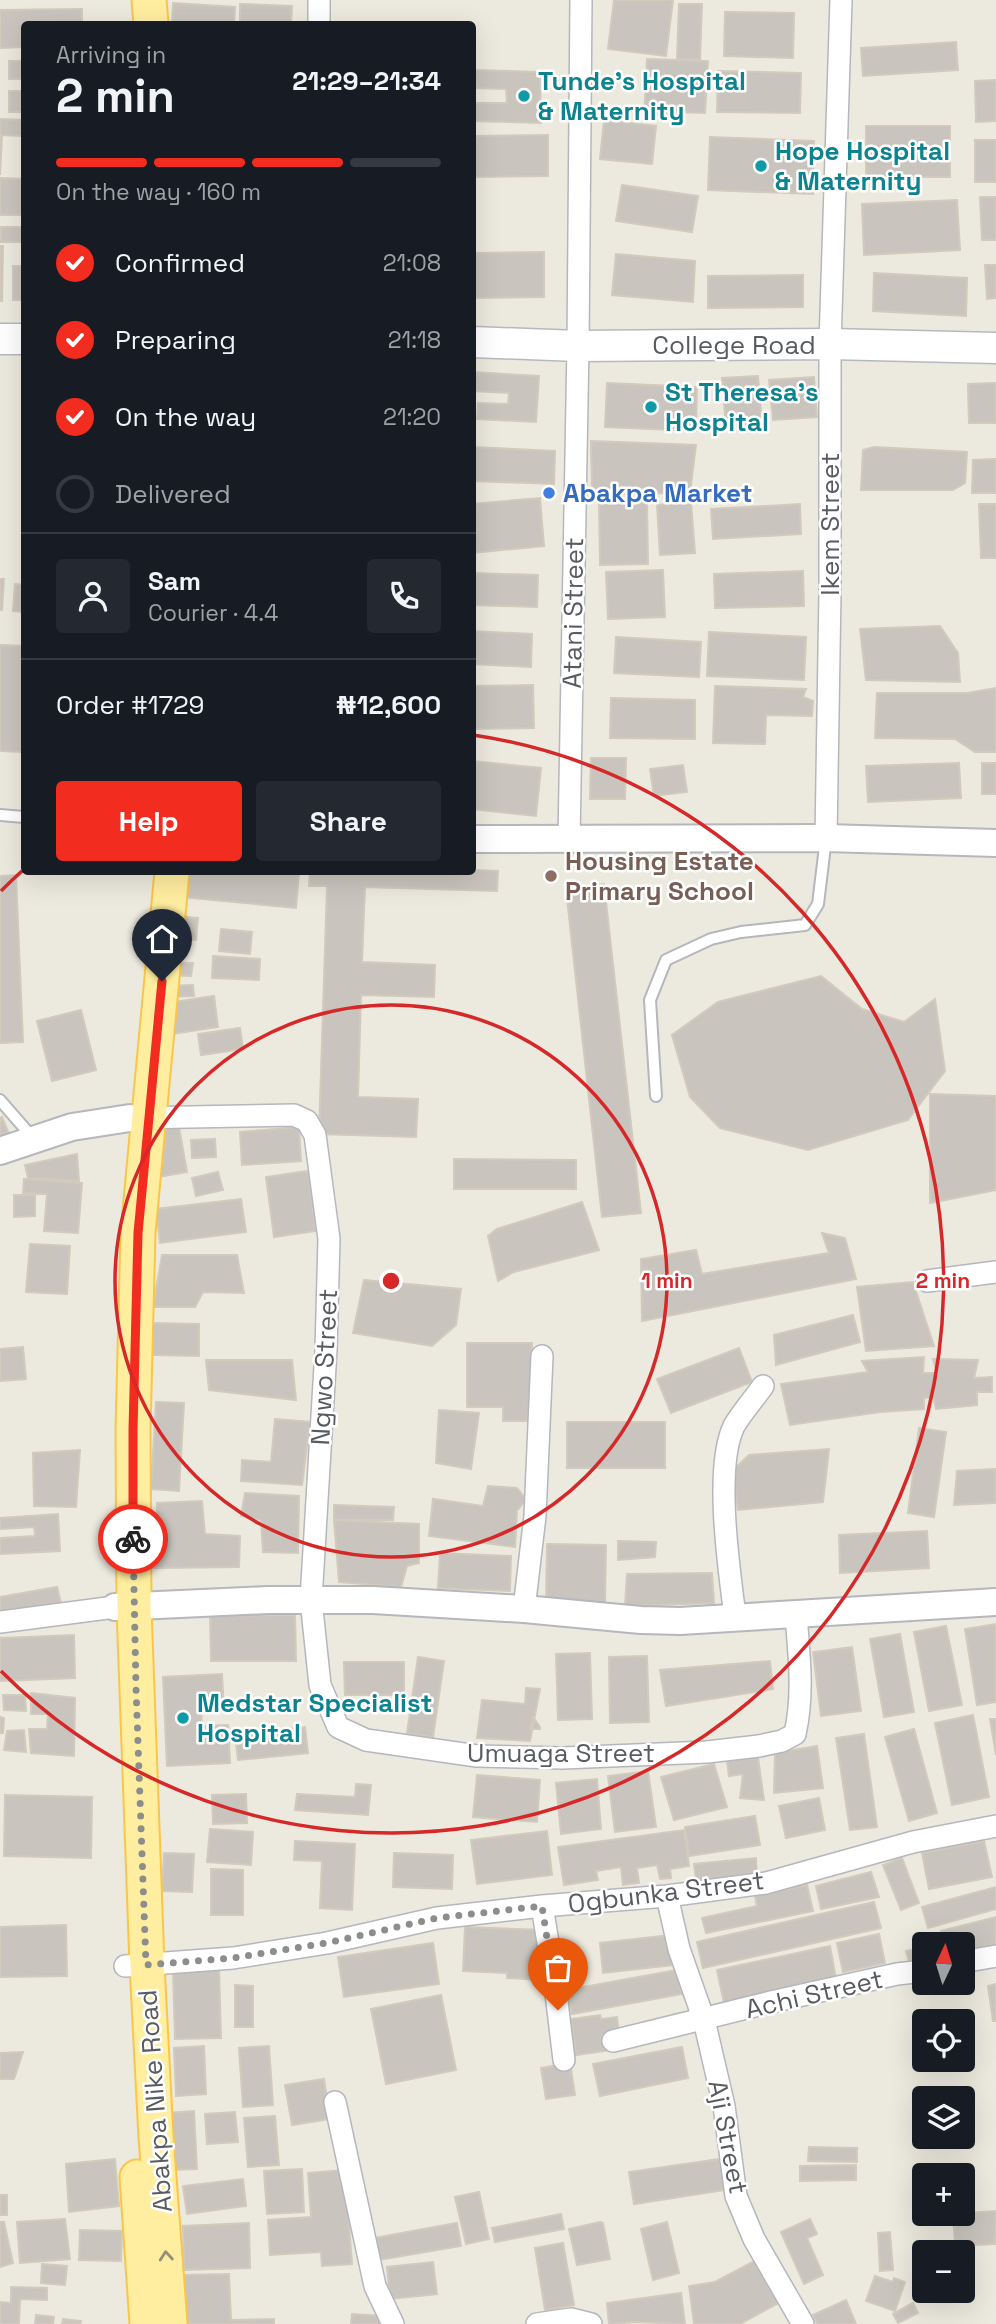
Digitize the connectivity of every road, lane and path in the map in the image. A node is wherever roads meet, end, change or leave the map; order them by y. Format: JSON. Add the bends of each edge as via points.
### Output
{"nodes":[{"id":1,"x":131,"y":0,"type":"edge"},
{"id":2,"x":149,"y":0,"type":"edge"},
{"id":3,"x":319,"y":0,"type":"edge"},
{"id":4,"x":581,"y":0,"type":"edge"},
{"id":5,"x":841,"y":0,"type":"edge"},
{"id":6,"x":134,"y":21,"type":"edge"},
{"id":7,"x":151,"y":21,"type":"edge"},
{"id":8,"x":319,"y":21,"type":"edge"},
{"id":9,"x":0,"y":339,"type":"edge"},
{"id":10,"x":21,"y":339,"type":"edge"},
{"id":11,"x":476,"y":342,"type":"edge"},
{"id":12,"x":830,"y":344,"type":"junction"},
{"id":13,"x":578,"y":346,"type":"junction"},
{"id":14,"x":996,"y":348,"type":"edge"},
{"id":15,"x":0,"y":815,"type":"edge"},
{"id":16,"x":21,"y":817,"type":"edge"},
{"id":17,"x":826,"y":838,"type":"junction"},
{"id":18,"x":476,"y":839,"type":"edge"},
{"id":19,"x":569,"y":839,"type":"junction"},
{"id":20,"x":996,"y":843,"type":"edge"},
{"id":21,"x":155,"y":875,"type":"edge"},
{"id":22,"x":172,"y":875,"type":"edge"},
{"id":23,"x":656,"y":1096,"type":"dead end"},
{"id":24,"x":0,"y":1100,"type":"edge"},
{"id":25,"x":139,"y":1118,"type":"junction"},
{"id":26,"x":33,"y":1138,"type":"junction"},
{"id":27,"x":0,"y":1151,"type":"edge"},
{"id":28,"x":996,"y":1272,"type":"edge"},
{"id":29,"x":927,"y":1281,"type":"dead end"},
{"id":30,"x":542,"y":1356,"type":"dead end"},
{"id":31,"x":763,"y":1386,"type":"dead end"},
{"id":32,"x":311,"y":1600,"type":"junction"},
{"id":33,"x":996,"y":1602,"type":"edge"},
{"id":34,"x":125,"y":1607,"type":"junction"},
{"id":35,"x":524,"y":1609,"type":"junction"},
{"id":36,"x":796,"y":1615,"type":"junction"},
{"id":37,"x":735,"y":1616,"type":"junction"},
{"id":38,"x":0,"y":1622,"type":"edge"},
{"id":39,"x":996,"y":1826,"type":"edge"},
{"id":40,"x":667,"y":1896,"type":"junction"},
{"id":41,"x":542,"y":1906,"type":"junction"},
{"id":42,"x":996,"y":1956,"type":"edge"},
{"id":43,"x":975,"y":1960,"type":"edge"},
{"id":44,"x":136,"y":1966,"type":"junction"},
{"id":45,"x":912,"y":1972,"type":"edge"},
{"id":46,"x":704,"y":2020,"type":"junction"},
{"id":47,"x":613,"y":2040,"type":"dead end"},
{"id":48,"x":564,"y":2060,"type":"dead end"},
{"id":49,"x":335,"y":2102,"type":"dead end"},
{"id":50,"x":147,"y":2324,"type":"edge"},
{"id":51,"x":170,"y":2324,"type":"edge"},
{"id":52,"x":393,"y":2324,"type":"edge"},
{"id":53,"x":537,"y":2324,"type":"edge"},
{"id":54,"x":591,"y":2324,"type":"edge"},
{"id":55,"x":803,"y":2324,"type":"edge"}],
"edges":[{"from":1,"to":6,"type":"main road"},
{"from":2,"to":7,"type":"main road"},
{"from":3,"to":8,"type":"street"},
{"from":4,"to":13,"type":"street","name":"Atani Street"},
{"from":5,"to":12,"type":"street","name":"Ikem Street"},
{"from":9,"to":10,"type":"main road"},
{"from":11,"to":13,"type":"main road","name":"College Road"},
{"from":12,"to":13,"type":"main road","name":"College Road"},
{"from":12,"to":14,"type":"main road","name":"College Road"},
{"from":12,"to":17,"type":"street","name":"Ikem Street"},
{"from":13,"to":19,"type":"street","name":"Atani Street"},
{"from":15,"to":16,"type":"lane"},
{"from":17,"to":19,"type":"street"},
{"from":17,"to":20,"type":"street"},
{"from":17,"to":23,"type":"lane","via":[[818,904],[805,925],[711,939],[666,960],[650,1000]]},
{"from":18,"to":19,"type":"street"},
{"from":21,"to":25,"type":"main road","name":"Abakpa Nike Road"},
{"from":22,"to":25,"type":"main road","name":"Abakpa Nike Road"},
{"from":24,"to":26,"type":"lane"},
{"from":25,"to":26,"type":"street","via":[[72,1127]]},
{"from":25,"to":32,"type":"street","name":"Ngwo Street","via":[[294,1115],[307,1121],[316,1135],[329,1239]]},
{"from":25,"to":34,"type":"main road","name":"Abakpa Nike Road","via":[[120,1333]]},
{"from":26,"to":27,"type":"street"},
{"from":28,"to":29,"type":"street"},
{"from":30,"to":35,"type":"street","via":[[535,1516]]},
{"from":31,"to":37,"type":"street","via":[[734,1426],[727,1449],[724,1475]]},
{"from":32,"to":34,"type":"street"},
{"from":32,"to":35,"type":"street"},
{"from":32,"to":36,"type":"street","name":"Umuaga Street","via":[[320,1685],[338,1727],[366,1740],[477,1756],[707,1752],[782,1741],[795,1734],[801,1710]]},
{"from":33,"to":36,"type":"street"},
{"from":34,"to":38,"type":"street"},
{"from":34,"to":44,"type":"main road","name":"Abakpa Nike Road"},
{"from":35,"to":37,"type":"street","via":[[641,1620]]},
{"from":36,"to":37,"type":"street"},
{"from":39,"to":40,"type":"street","name":"Ogbunka Street","via":[[912,1842],[766,1883]]},
{"from":40,"to":41,"type":"street","name":"Ogbunka Street"},
{"from":40,"to":46,"type":"street","name":"Aji Street","via":[[679,1949]]},
{"from":41,"to":44,"type":"street","name":"Ogbunka Street","via":[[437,1918],[233,1958]]},
{"from":41,"to":48,"type":"street"},
{"from":42,"to":43,"type":"street"},
{"from":44,"to":50,"type":"main road","name":"Abakpa Nike Road"},
{"from":51,"to":44,"type":"main road","name":"Abakpa Nike Road","one_way":true,"via":[[156,2137]]},
{"from":45,"to":46,"type":"street","name":"Achi Street"},
{"from":46,"to":47,"type":"street","name":"Achi Street"},
{"from":46,"to":55,"type":"street","name":"Aji Street","via":[[724,2106],[736,2196],[754,2239]]},
{"from":49,"to":52,"type":"street","via":[[375,2286]]},
{"from":53,"to":54,"type":"street","via":[[571,2319]]}]}
